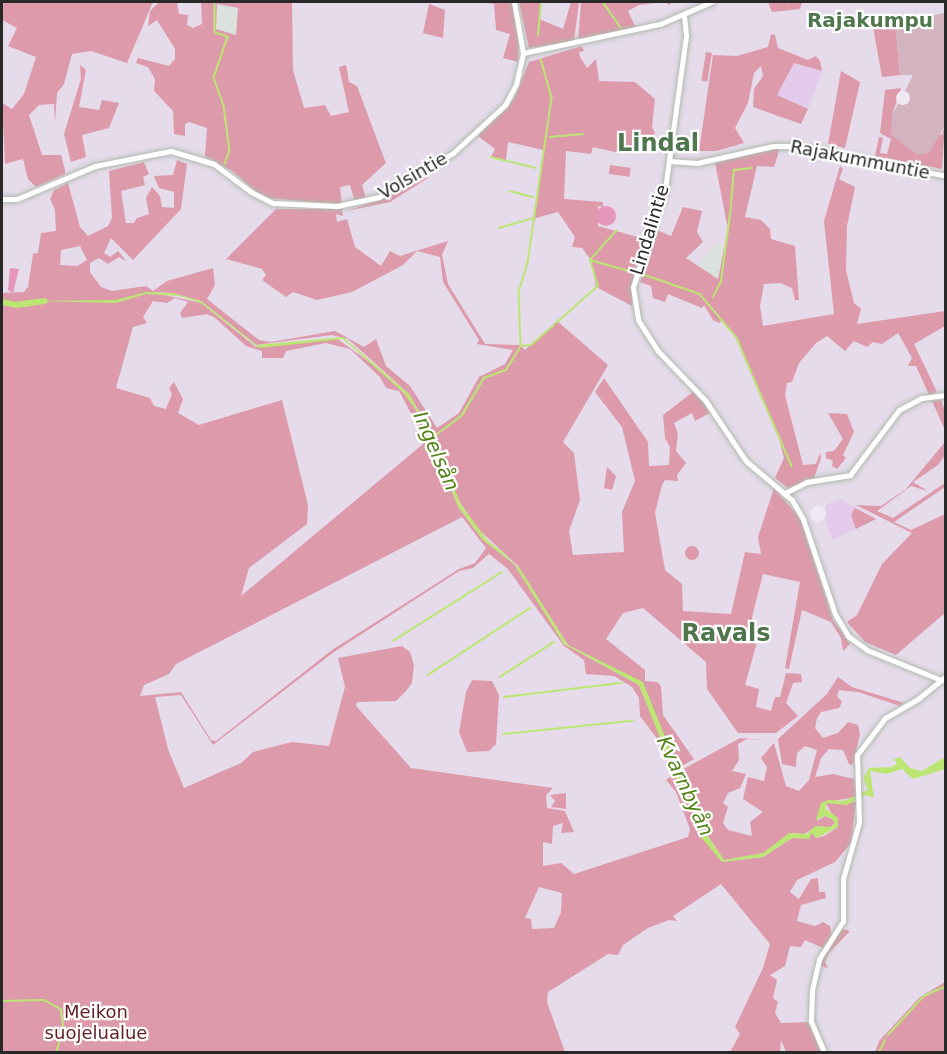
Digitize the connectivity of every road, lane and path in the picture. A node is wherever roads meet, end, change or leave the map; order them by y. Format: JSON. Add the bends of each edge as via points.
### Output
{"nodes":[{"id":1,"x":514,"y":2,"type":"edge"},
{"id":2,"x":711,"y":2,"type":"edge"},
{"id":3,"x":684,"y":16,"type":"junction"},
{"id":4,"x":523,"y":53,"type":"junction"},
{"id":5,"x":669,"y":161,"type":"junction"},
{"id":6,"x":945,"y":176,"type":"edge"},
{"id":7,"x":2,"y":199,"type":"edge"},
{"id":8,"x":945,"y":395,"type":"edge"},
{"id":9,"x":786,"y":494,"type":"junction"},
{"id":10,"x":943,"y":678,"type":"edge"},
{"id":11,"x":824,"y":1053,"type":"edge"}],
"edges":[{"from":1,"to":4,"type":"street"},
{"from":2,"to":3,"type":"street"},
{"from":3,"to":4,"type":"street"},
{"from":3,"to":5,"type":"street","name":"Lindalintie","via":[[686,36]]},
{"from":4,"to":7,"type":"street","name":"Volsintie","via":[[516,84],[500,111],[447,157],[389,193],[370,200],[337,206],[273,203],[214,164],[171,151],[95,166],[17,199]]},
{"from":5,"to":6,"type":"street","name":"Rajakummuntie","via":[[697,163],[772,146],[795,146]]},
{"from":5,"to":9,"type":"street","name":"Lindalintie","via":[[662,199],[635,273],[634,305],[638,320],[658,351],[705,400],[746,461]]},
{"from":8,"to":9,"type":"street","via":[[922,398],[899,410],[850,475],[807,482]]},
{"from":9,"to":10,"type":"street","name":"Lindalintie","via":[[803,519],[835,614],[848,636],[867,650]]},
{"from":10,"to":11,"type":"street","via":[[885,718],[863,745],[856,761],[859,822],[843,879],[842,925],[819,959],[812,990],[811,1021]]}]}
